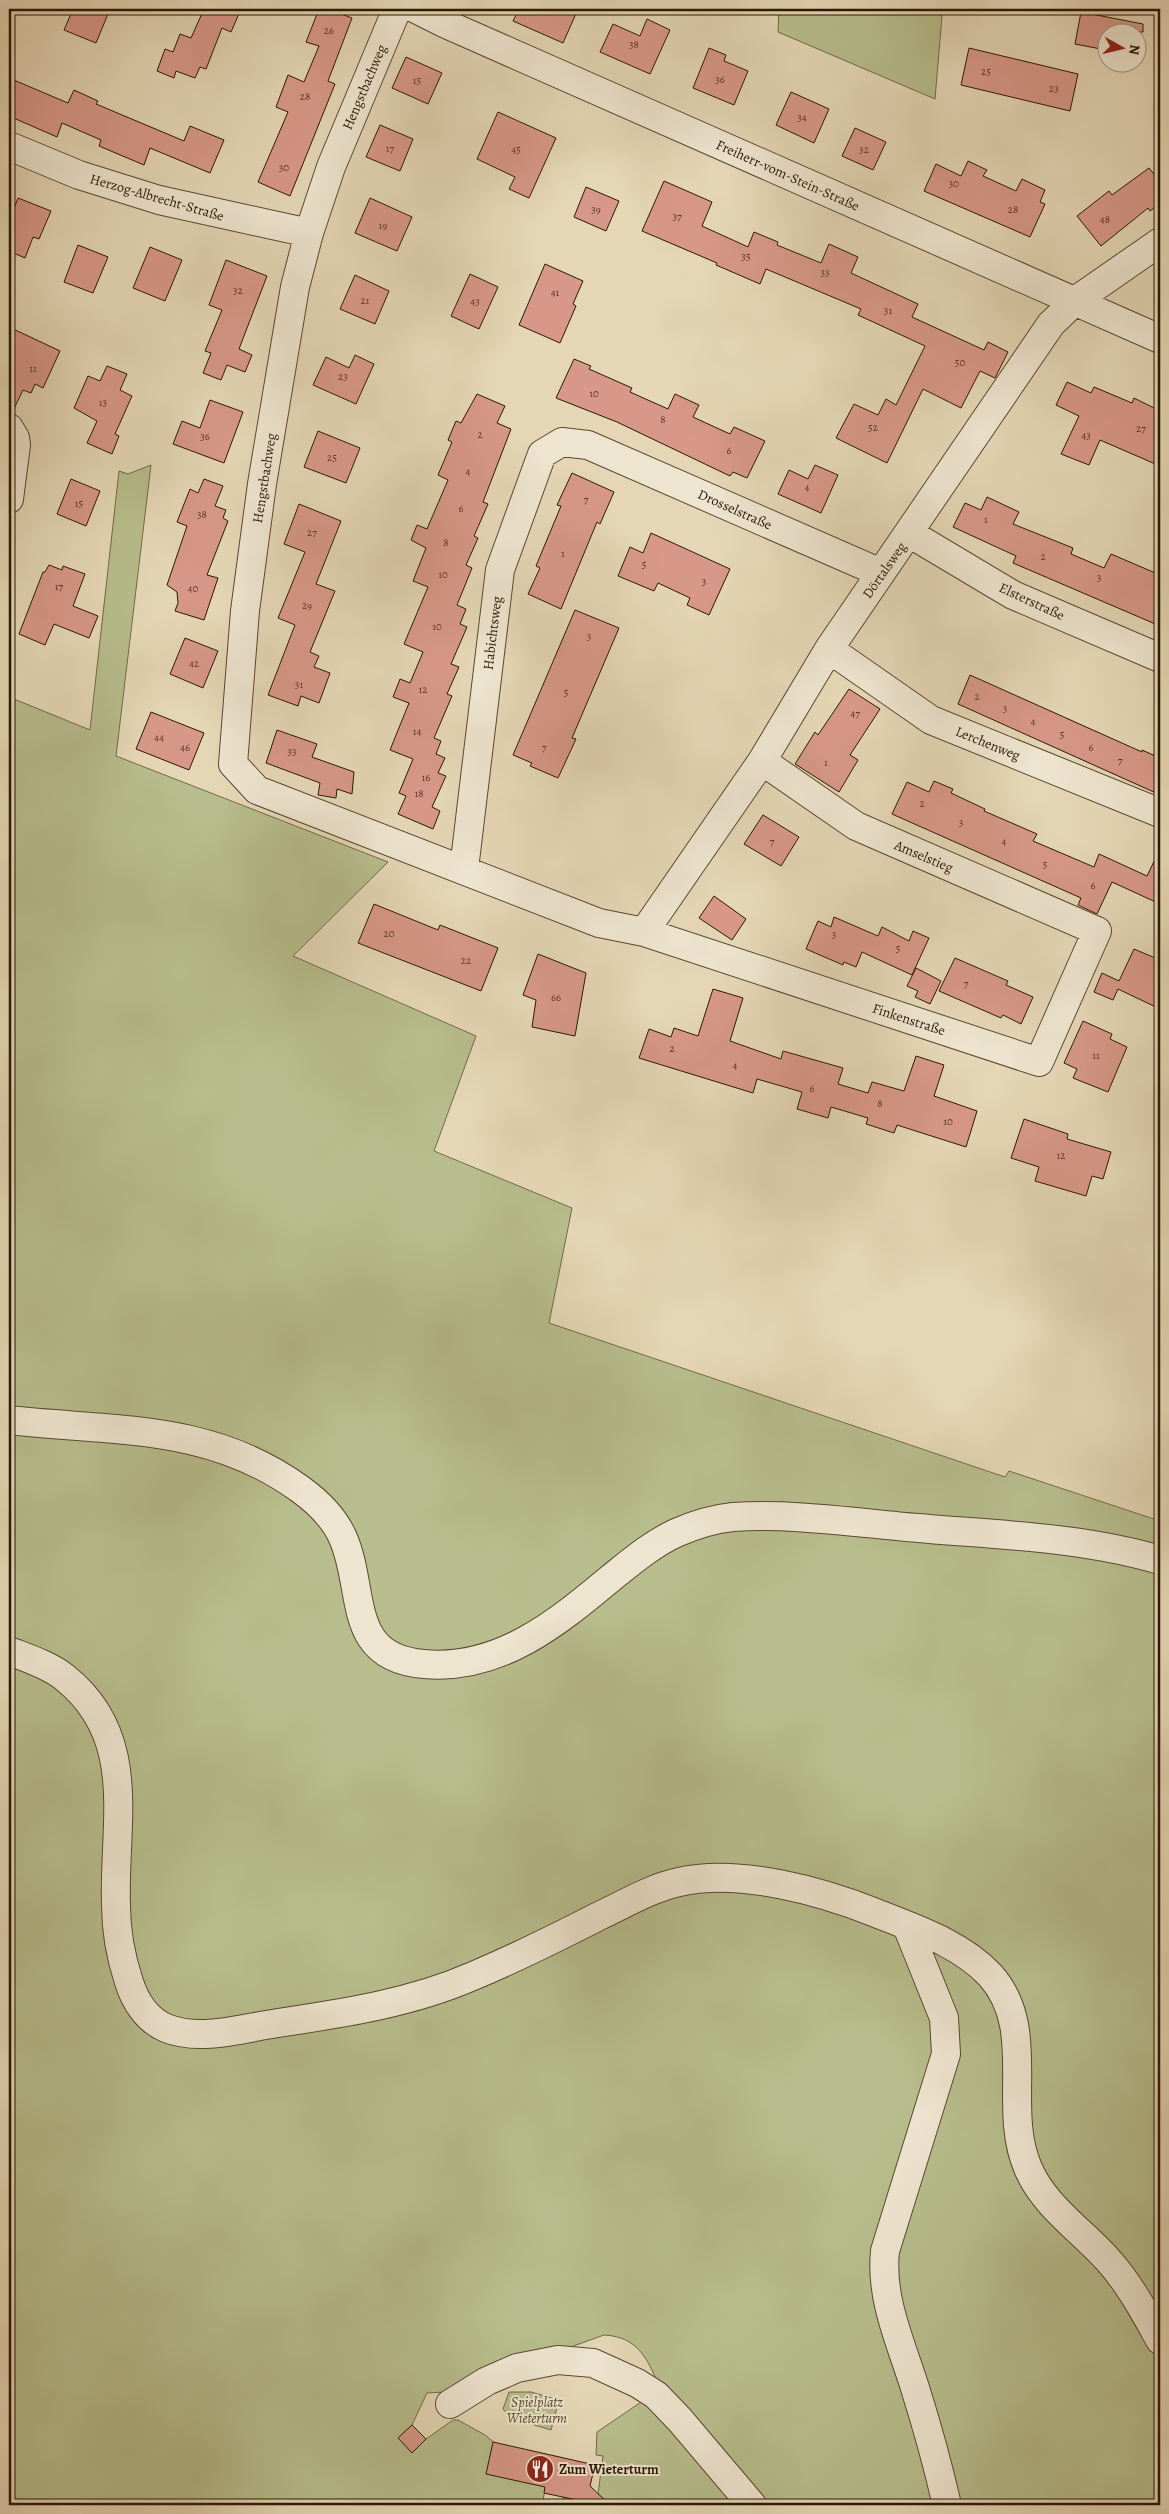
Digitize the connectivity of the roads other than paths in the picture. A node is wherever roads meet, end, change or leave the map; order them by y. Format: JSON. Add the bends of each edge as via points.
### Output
{"nodes":[{"id":1,"x":397,"y":9,"type":"edge"},
{"id":2,"x":416,"y":9,"type":"edge"},
{"id":3,"x":9,"y":146,"type":"edge"},
{"id":4,"x":309,"y":233,"type":"junction"},
{"id":5,"x":1160,"y":242,"type":"edge"},
{"id":6,"x":1075,"y":301,"type":"junction"},
{"id":7,"x":1160,"y":339,"type":"edge"},
{"id":8,"x":9,"y":428,"type":"edge"},
{"id":9,"x":588,"y":445,"type":"joint"},
{"id":10,"x":9,"y":499,"type":"edge"},
{"id":11,"x":910,"y":533,"type":"junction"},
{"id":12,"x":881,"y":573,"type":"junction"},
{"id":13,"x":829,"y":649,"type":"junction"},
{"id":14,"x":1160,"y":658,"type":"edge"},
{"id":15,"x":762,"y":761,"type":"junction"},
{"id":16,"x":1160,"y":813,"type":"edge"},
{"id":17,"x":464,"y":869,"type":"junction"},
{"id":18,"x":1096,"y":931,"type":"joint"},
{"id":19,"x":644,"y":932,"type":"junction"},
{"id":20,"x":9,"y":1420,"type":"edge"},
{"id":21,"x":1160,"y":1560,"type":"edge"},
{"id":22,"x":9,"y":1651,"type":"edge"},
{"id":23,"x":907,"y":1926,"type":"junction"},
{"id":24,"x":1160,"y":2340,"type":"edge"},
{"id":25,"x":450,"y":2404,"type":"dead end"},
{"id":26,"x":752,"y":2505,"type":"edge"},
{"id":27,"x":947,"y":2505,"type":"edge"}],
"edges":[{"from":1,"to":4,"type":"street","name":"Hengstbachweg","via":[[331,166]]},
{"from":2,"to":6,"type":"street","name":"Freiherr-vom-Stein-Straße"},
{"from":3,"to":4,"type":"street","name":"Herzog-Albrecht-Straße","via":[[79,175],[158,200]]},
{"from":4,"to":17,"type":"street","name":"Hengstbachweg","via":[[294,296],[261,490],[245,611],[233,764],[257,790]]},
{"from":5,"to":6,"type":"street","name":"Dörtalsweg"},
{"from":6,"to":7,"type":"street","name":"Freiherr-vom-Stein-Straße"},
{"from":6,"to":11,"type":"street","name":"Dörtalsweg","via":[[1051,324]]},
{"from":8,"to":10,"type":"street","via":[[16,445]]},
{"from":9,"to":12,"type":"street","name":"Drosselstraße"},
{"from":9,"to":17,"type":"street","name":"Habichtsweg","via":[[562,442],[542,454],[500,570]]},
{"from":11,"to":12,"type":"street","name":"Dörtalsweg"},
{"from":11,"to":14,"type":"street","name":"Elsterstraße","via":[[1013,595]]},
{"from":12,"to":13,"type":"street","name":"Dörtalsweg"},
{"from":13,"to":15,"type":"street","name":"Dörtalsweg"},
{"from":13,"to":16,"type":"street","name":"Lerchenweg","via":[[931,720]]},
{"from":15,"to":18,"type":"street","name":"Amselstieg","via":[[856,826]]},
{"from":15,"to":19,"type":"street","name":"Dörtalsweg"},
{"from":17,"to":19,"type":"street","via":[[599,922]]},
{"from":18,"to":19,"type":"street","name":"Finkenstraße","via":[[1039,1062]]},
{"from":20,"to":21,"type":"street","via":[[189,1438],[231,1451],[278,1474],[321,1506],[342,1534],[360,1615],[372,1640],[396,1657],[421,1664],[470,1662],[510,1649],[556,1622],[639,1556],[673,1534],[702,1523],[729,1518],[848,1522],[1058,1541],[1118,1549]]},
{"from":22,"to":23,"type":"street","via":[[64,1676],[86,1700],[106,1733],[119,1782],[116,1907],[123,1960],[137,2002],[158,2024],[177,2032],[207,2033],[345,2014],[427,1994],[476,1975],[653,1891],[691,1880],[734,1879],[803,1890],[837,1899]]},
{"from":23,"to":24,"type":"street","via":[[963,1952],[1001,1990],[1011,2012],[1016,2036],[1016,2110],[1028,2169],[1052,2203],[1111,2264]]},
{"from":23,"to":27,"type":"street","via":[[944,2018],[946,2054],[885,2251],[884,2277],[889,2309],[926,2423]]},
{"from":25,"to":26,"type":"street","via":[[487,2380],[517,2368],[558,2360],[593,2364],[656,2395]]}]}
